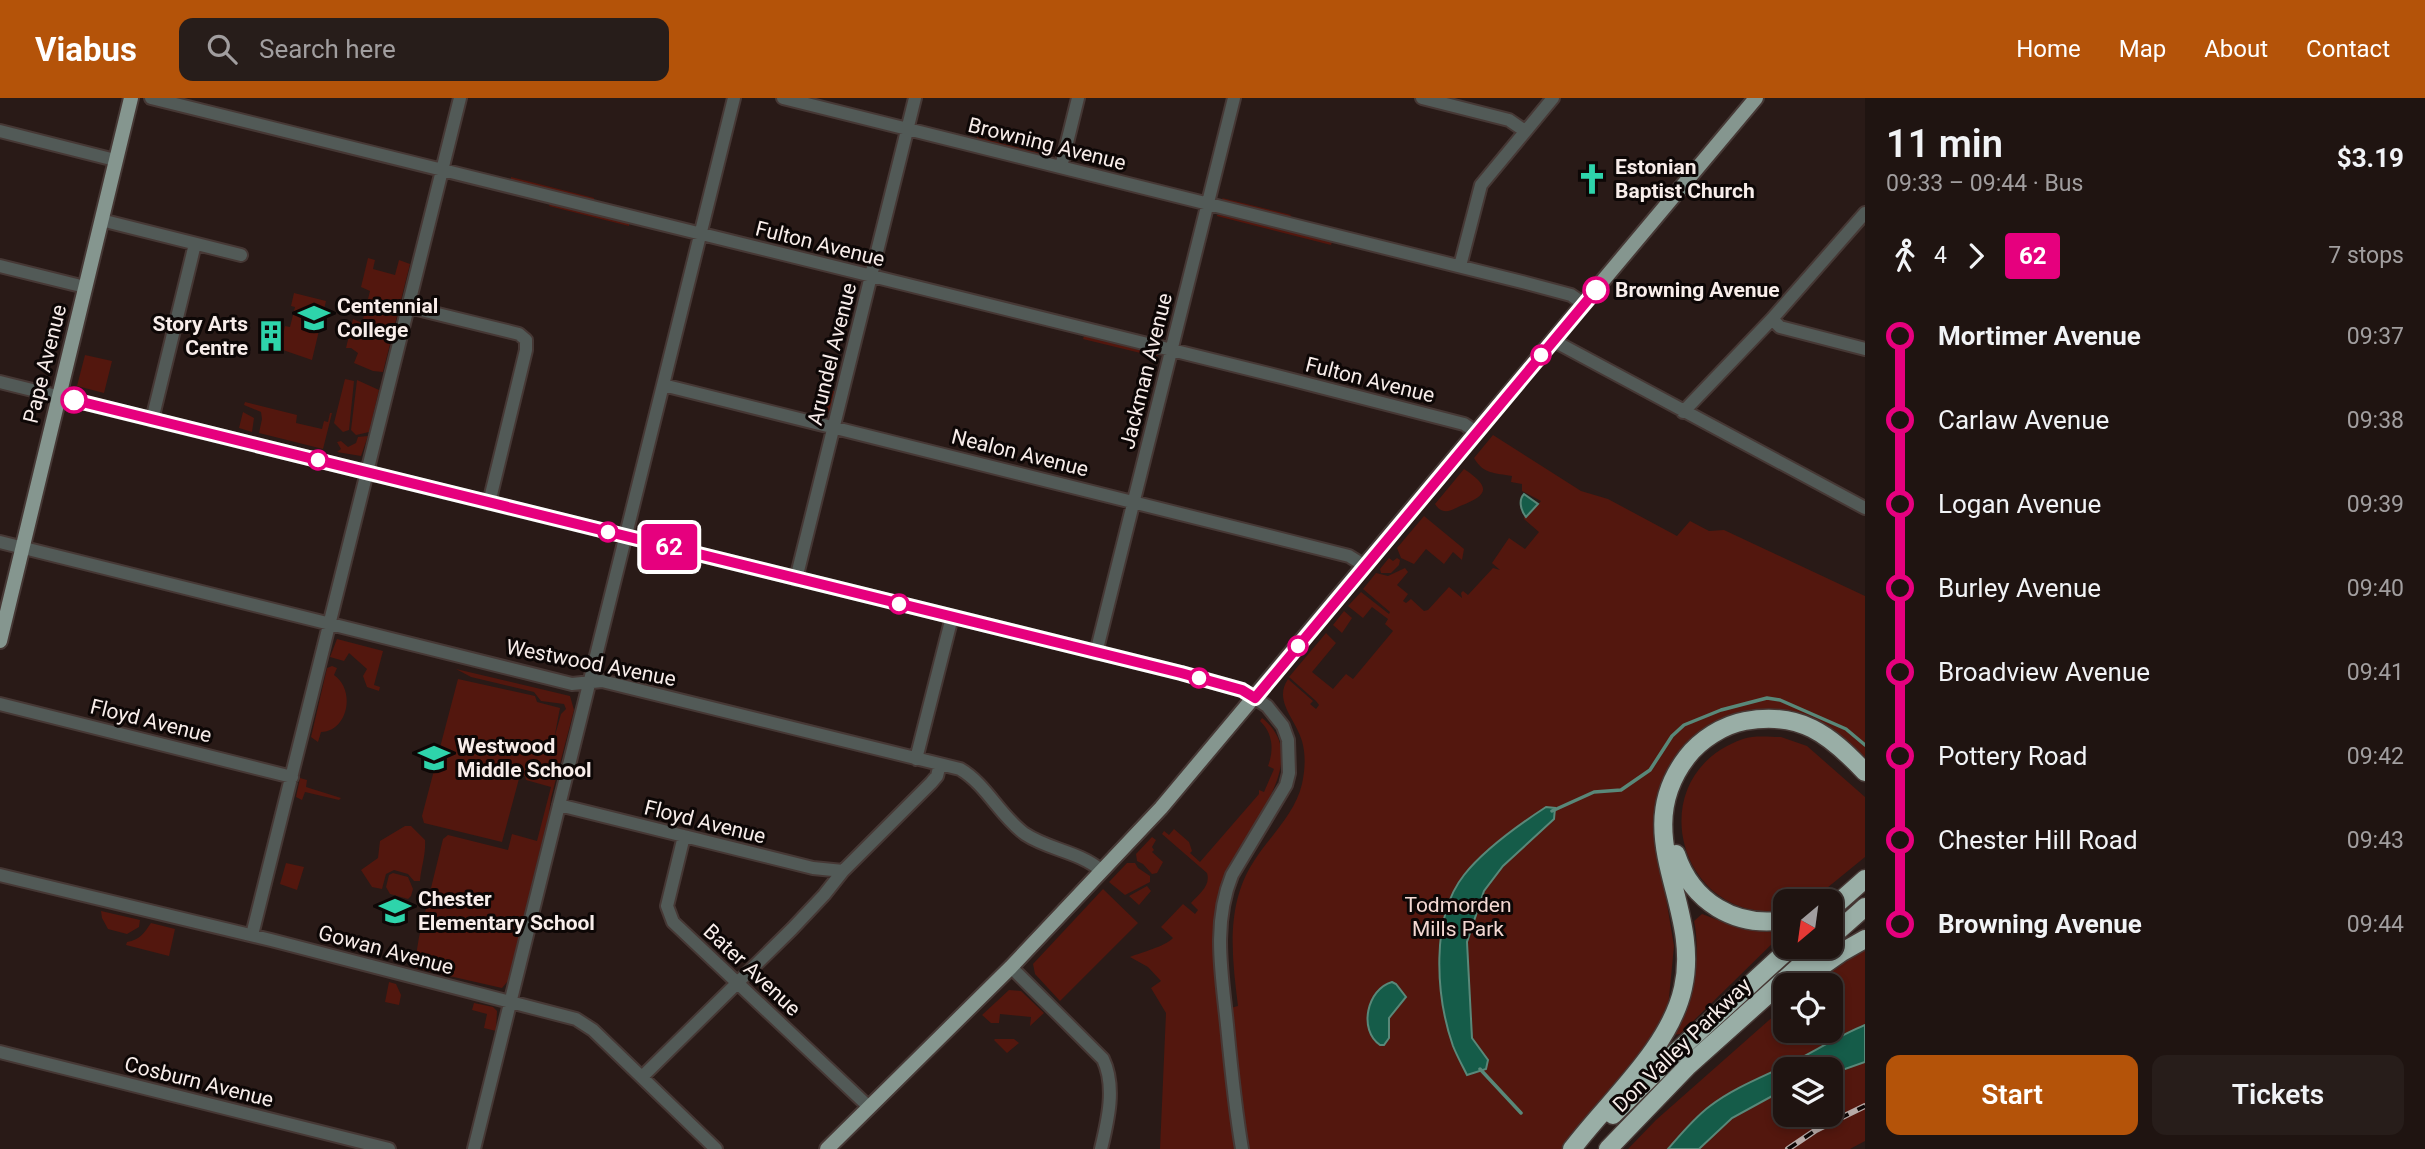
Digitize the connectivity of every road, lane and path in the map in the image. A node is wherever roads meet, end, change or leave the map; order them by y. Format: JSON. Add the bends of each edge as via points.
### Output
{"nodes":[{"id":1,"x":131,"y":98,"type":"edge"},
{"id":2,"x":152,"y":98,"type":"edge"},
{"id":3,"x":460,"y":98,"type":"edge"},
{"id":4,"x":734,"y":98,"type":"edge"},
{"id":5,"x":783,"y":98,"type":"edge"},
{"id":6,"x":915,"y":98,"type":"edge"},
{"id":7,"x":1078,"y":98,"type":"edge"},
{"id":8,"x":1234,"y":98,"type":"edge"},
{"id":9,"x":1422,"y":98,"type":"edge"},
{"id":10,"x":1552,"y":98,"type":"edge"},
{"id":11,"x":1756,"y":98,"type":"edge"},
{"id":12,"x":908,"y":129,"type":"junction"},
{"id":13,"x":0,"y":131,"type":"edge"},
{"id":14,"x":1525,"y":131,"type":"junction"},
{"id":15,"x":115,"y":160,"type":"junction"},
{"id":16,"x":1061,"y":167,"type":"junction"},
{"id":17,"x":441,"y":169,"type":"junction"},
{"id":18,"x":1208,"y":204,"type":"junction"},
{"id":19,"x":1865,"y":213,"type":"edge"},
{"id":20,"x":101,"y":220,"type":"junction"},
{"id":21,"x":701,"y":234,"type":"junction"},
{"id":22,"x":195,"y":244,"type":"junction"},
{"id":23,"x":241,"y":255,"type":"dead end"},
{"id":24,"x":0,"y":266,"type":"edge"},
{"id":25,"x":1460,"y":266,"type":"junction"},
{"id":26,"x":871,"y":276,"type":"junction"},
{"id":27,"x":85,"y":287,"type":"junction"},
{"id":28,"x":1584,"y":304,"type":"junction"},
{"id":29,"x":409,"y":307,"type":"junction"},
{"id":30,"x":1772,"y":319,"type":"junction"},
{"id":31,"x":1553,"y":341,"type":"junction"},
{"id":32,"x":1865,"y":349,"type":"edge"},
{"id":33,"x":1172,"y":350,"type":"junction"},
{"id":34,"x":0,"y":382,"type":"edge"},
{"id":35,"x":663,"y":385,"type":"junction"},
{"id":36,"x":58,"y":397,"type":"junction"},
{"id":37,"x":1684,"y":412,"type":"junction"},
{"id":38,"x":152,"y":420,"type":"junction"},
{"id":39,"x":833,"y":427,"type":"junction"},
{"id":40,"x":1476,"y":432,"type":"junction"},
{"id":41,"x":366,"y":473,"type":"junction"},
{"id":42,"x":1134,"y":501,"type":"junction"},
{"id":43,"x":489,"y":503,"type":"junction"},
{"id":44,"x":1865,"y":508,"type":"edge"},
{"id":45,"x":626,"y":537,"type":"junction"},
{"id":46,"x":0,"y":542,"type":"edge"},
{"id":47,"x":22,"y":548,"type":"junction"},
{"id":48,"x":1365,"y":566,"type":"junction"},
{"id":49,"x":796,"y":579,"type":"junction"},
{"id":50,"x":952,"y":617,"type":"junction"},
{"id":51,"x":329,"y":624,"type":"junction"},
{"id":52,"x":0,"y":641,"type":"edge"},
{"id":53,"x":1096,"y":653,"type":"junction"},
{"id":54,"x":589,"y":682,"type":"junction"},
{"id":55,"x":1255,"y":698,"type":"junction"},
{"id":56,"x":0,"y":704,"type":"edge"},
{"id":57,"x":916,"y":758,"type":"junction"},
{"id":58,"x":940,"y":764,"type":"junction"},
{"id":59,"x":1865,"y":772,"type":"edge"},
{"id":60,"x":292,"y":777,"type":"junction"},
{"id":61,"x":1865,"y":785,"type":"edge"},
{"id":62,"x":559,"y":805,"type":"junction"},
{"id":63,"x":684,"y":836,"type":"junction"},
{"id":64,"x":843,"y":871,"type":"junction"},
{"id":65,"x":1102,"y":871,"type":"junction"},
{"id":66,"x":0,"y":875,"type":"edge"},
{"id":67,"x":1863,"y":880,"type":"edge"},
{"id":68,"x":1843,"y":892,"type":"edge"},
{"id":69,"x":1843,"y":898,"type":"edge"},
{"id":70,"x":1865,"y":907,"type":"edge"},
{"id":71,"x":1773,"y":920,"type":"edge"},
{"id":72,"x":1843,"y":926,"type":"edge"},
{"id":73,"x":252,"y":935,"type":"junction"},
{"id":74,"x":1865,"y":939,"type":"edge"},
{"id":75,"x":1778,"y":959,"type":"edge"},
{"id":76,"x":1807,"y":959,"type":"edge"},
{"id":77,"x":1011,"y":967,"type":"junction"},
{"id":78,"x":1812,"y":973,"type":"edge"},
{"id":79,"x":737,"y":982,"type":"junction"},
{"id":80,"x":1773,"y":997,"type":"edge"},
{"id":81,"x":510,"y":1002,"type":"junction"},
{"id":82,"x":1752,"y":1008,"type":"junction"},
{"id":83,"x":0,"y":1052,"type":"edge"},
{"id":84,"x":642,"y":1077,"type":"junction"},
{"id":85,"x":869,"y":1107,"type":"junction"},
{"id":86,"x":389,"y":1149,"type":"edge"},
{"id":87,"x":474,"y":1149,"type":"edge"},
{"id":88,"x":716,"y":1149,"type":"edge"},
{"id":89,"x":827,"y":1149,"type":"edge"},
{"id":90,"x":1101,"y":1149,"type":"edge"},
{"id":91,"x":1242,"y":1149,"type":"edge"},
{"id":92,"x":1572,"y":1149,"type":"edge"},
{"id":93,"x":1583,"y":1149,"type":"edge"},
{"id":94,"x":1608,"y":1149,"type":"edge"}],
"edges":[{"from":1,"to":15,"type":"main road","name":"Pape Avenue"},
{"from":2,"to":17,"type":"street","name":"Fulton Avenue"},
{"from":3,"to":17,"type":"street"},
{"from":4,"to":21,"type":"street"},
{"from":5,"to":12,"type":"street","name":"Browning Avenue"},
{"from":6,"to":12,"type":"street","name":"Arundel Avenue"},
{"from":7,"to":16,"type":"street"},
{"from":8,"to":18,"type":"street","name":"Jackman Avenue"},
{"from":9,"to":14,"type":"street","via":[[1509,120]]},
{"from":10,"to":14,"type":"street"},
{"from":11,"to":28,"type":"main road"},
{"from":12,"to":16,"type":"street","name":"Browning Avenue"},
{"from":12,"to":26,"type":"street","name":"Arundel Avenue"},
{"from":13,"to":15,"type":"street"},
{"from":14,"to":25,"type":"street","via":[[1481,185]]},
{"from":15,"to":20,"type":"main road","name":"Pape Avenue"},
{"from":16,"to":18,"type":"street","name":"Browning Avenue"},
{"from":17,"to":21,"type":"street","name":"Fulton Avenue"},
{"from":17,"to":29,"type":"street"},
{"from":18,"to":25,"type":"street","name":"Browning Avenue"},
{"from":18,"to":33,"type":"street","name":"Jackman Avenue"},
{"from":19,"to":30,"type":"street"},
{"from":20,"to":22,"type":"street"},
{"from":20,"to":27,"type":"main road","name":"Pape Avenue"},
{"from":21,"to":26,"type":"street","name":"Fulton Avenue"},
{"from":21,"to":35,"type":"street"},
{"from":22,"to":23,"type":"street"},
{"from":22,"to":38,"type":"street"},
{"from":24,"to":27,"type":"street"},
{"from":25,"to":28,"type":"street","name":"Browning Avenue","via":[[1571,295]]},
{"from":26,"to":33,"type":"street","name":"Fulton Avenue"},
{"from":26,"to":39,"type":"street","name":"Arundel Avenue"},
{"from":27,"to":36,"type":"main road","name":"Pape Avenue"},
{"from":28,"to":31,"type":"main road"},
{"from":29,"to":41,"type":"street"},
{"from":29,"to":43,"type":"street","via":[[519,334],[526,340]]},
{"from":30,"to":32,"type":"street","via":[[1780,327]]},
{"from":30,"to":37,"type":"street"},
{"from":31,"to":37,"type":"street"},
{"from":31,"to":40,"type":"main road"},
{"from":33,"to":40,"type":"street","name":"Fulton Avenue","via":[[1464,424]]},
{"from":33,"to":42,"type":"street","name":"Jackman Avenue"},
{"from":34,"to":36,"type":"street"},
{"from":35,"to":39,"type":"street","name":"Nealon Avenue"},
{"from":35,"to":45,"type":"street"},
{"from":36,"to":38,"type":"street"},
{"from":36,"to":47,"type":"main road","name":"Pape Avenue"},
{"from":37,"to":44,"type":"street"},
{"from":38,"to":41,"type":"street"},
{"from":39,"to":42,"type":"street","name":"Nealon Avenue"},
{"from":39,"to":49,"type":"street","name":"Arundel Avenue"},
{"from":40,"to":48,"type":"main road"},
{"from":41,"to":43,"type":"street"},
{"from":41,"to":51,"type":"street"},
{"from":42,"to":48,"type":"street","name":"Nealon Avenue","via":[[1349,556]]},
{"from":42,"to":53,"type":"street","name":"Jackman Avenue"},
{"from":43,"to":45,"type":"street"},
{"from":45,"to":49,"type":"street"},
{"from":45,"to":54,"type":"street"},
{"from":46,"to":47,"type":"street","name":"Westwood Avenue"},
{"from":47,"to":51,"type":"street","name":"Westwood Avenue"},
{"from":47,"to":52,"type":"main road","name":"Pape Avenue"},
{"from":48,"to":55,"type":"main road"},
{"from":49,"to":50,"type":"street"},
{"from":50,"to":53,"type":"street"},
{"from":50,"to":57,"type":"street"},
{"from":51,"to":54,"type":"street","name":"Westwood Avenue","via":[[572,684]]},
{"from":51,"to":60,"type":"street"},
{"from":53,"to":55,"type":"street","via":[[1242,690]]},
{"from":54,"to":57,"type":"street","name":"Westwood Avenue","via":[[602,681]]},
{"from":54,"to":62,"type":"street"},
{"from":55,"to":65,"type":"main road"},
{"from":55,"to":91,"type":"street","via":[[1283,726],[1289,773],[1277,803],[1232,875],[1219,928]]},
{"from":56,"to":60,"type":"street","name":"Floyd Avenue"},
{"from":57,"to":58,"type":"street","name":"Westwood Avenue"},
{"from":58,"to":64,"type":"street","via":[[931,783]]},
{"from":58,"to":65,"type":"street","name":"Westwood Avenue","via":[[965,772],[1022,832],[1081,856]]},
{"from":59,"to":92,"type":"highway","via":[[1826,735],[1783,719],[1729,726],[1706,739],[1686,759],[1668,790],[1662,826],[1686,935],[1683,990],[1663,1038]]},
{"from":60,"to":73,"type":"street"},
{"from":61,"to":71,"type":"highway","via":[[1819,741],[1778,728],[1745,730],[1724,738],[1704,752],[1686,774],[1674,800],[1671,827],[1687,880],[1729,915]]},
{"from":62,"to":63,"type":"street","name":"Floyd Avenue"},
{"from":62,"to":81,"type":"street"},
{"from":63,"to":64,"type":"street","name":"Floyd Avenue","via":[[813,869]]},
{"from":63,"to":79,"type":"street","name":"Bater Avenue","via":[[668,898],[669,914]]},
{"from":64,"to":79,"type":"street"},
{"from":65,"to":77,"type":"main road"},
{"from":66,"to":73,"type":"street","name":"Gowan Avenue"},
{"from":67,"to":68,"type":"highway"},
{"from":67,"to":69,"type":"highway"},
{"from":70,"to":72,"type":"highway"},
{"from":73,"to":81,"type":"street","name":"Gowan Avenue"},
{"from":74,"to":78,"type":"highway"},
{"from":75,"to":93,"type":"highway","name":"Don Valley Parkway","via":[[1624,1103]]},
{"from":76,"to":82,"type":"highway","name":"Don Valley Parkway"},
{"from":77,"to":85,"type":"main road"},
{"from":77,"to":90,"type":"street","via":[[1103,1059],[1110,1073]]},
{"from":79,"to":84,"type":"street"},
{"from":79,"to":85,"type":"street","name":"Bater Avenue"},
{"from":80,"to":82,"type":"highway"},
{"from":81,"to":84,"type":"street","name":"Gowan Avenue","via":[[576,1019]]},
{"from":81,"to":87,"type":"street"},
{"from":82,"to":94,"type":"highway","name":"Don Valley Parkway"},
{"from":83,"to":86,"type":"street","name":"Cosburn Avenue"},
{"from":84,"to":88,"type":"street","name":"Gowan Avenue"},
{"from":85,"to":89,"type":"main road"}]}
